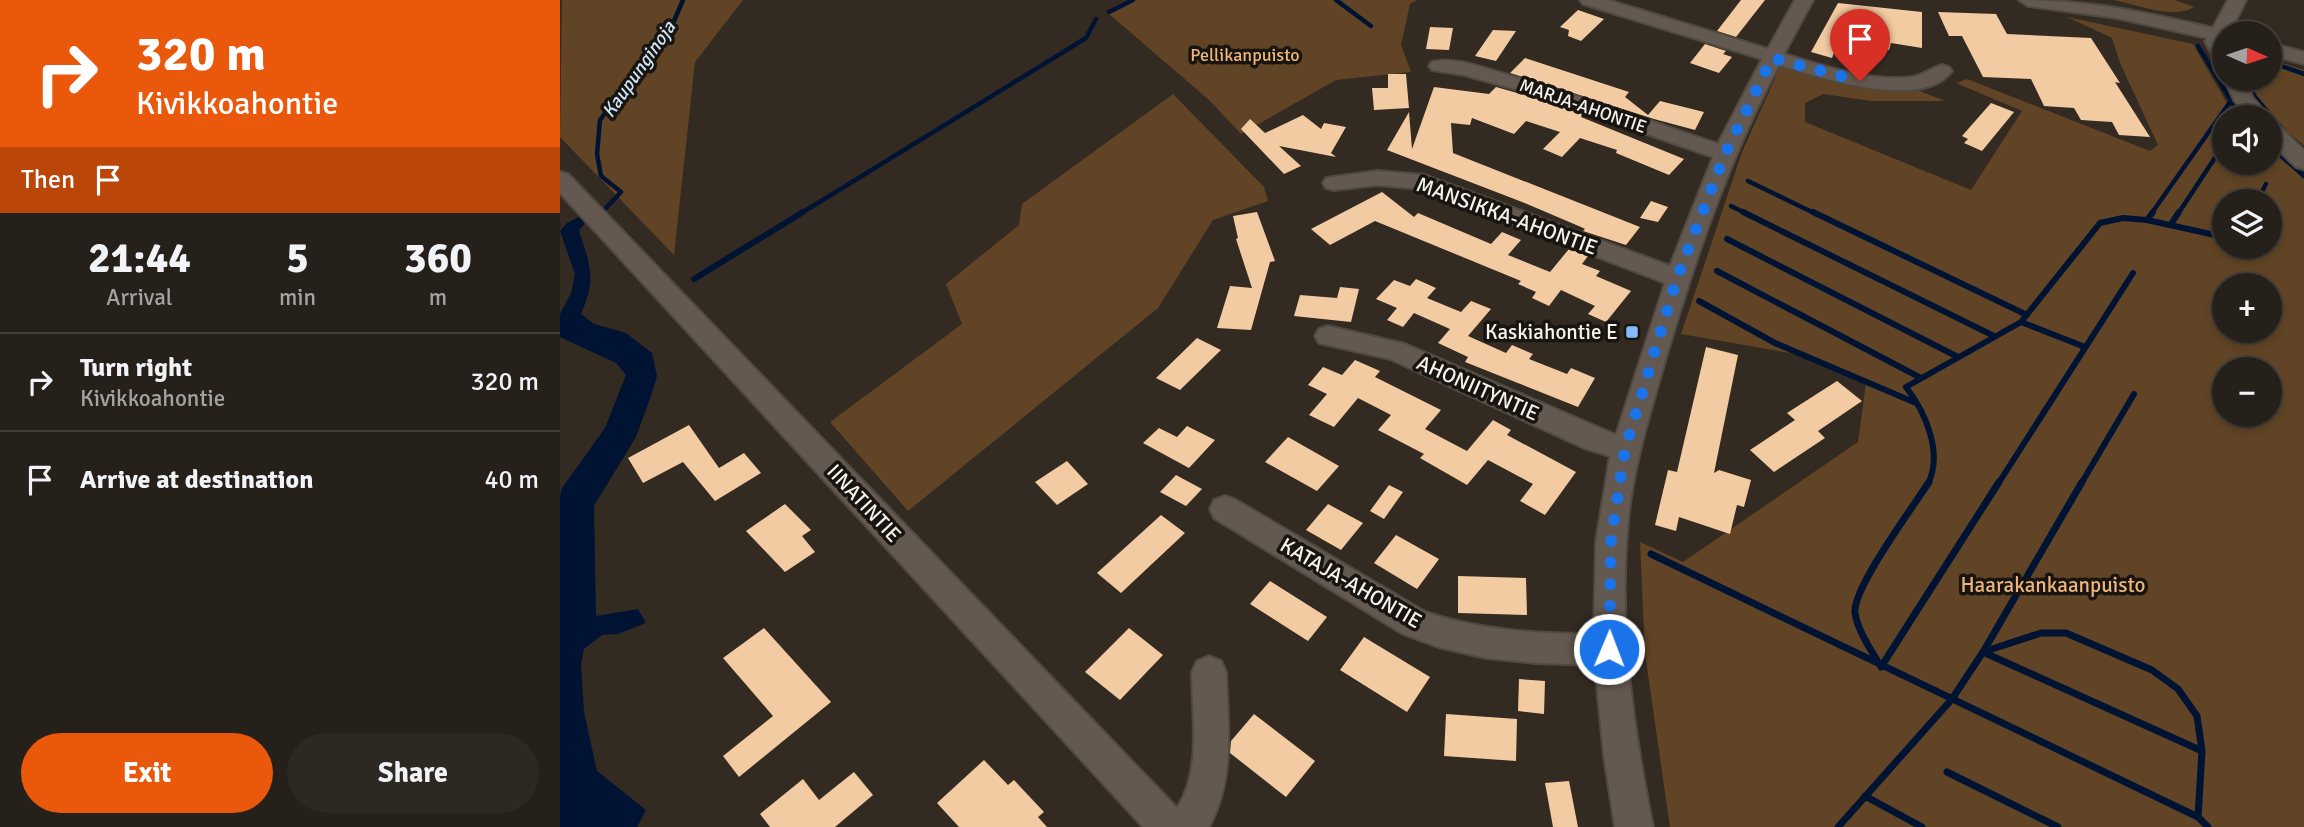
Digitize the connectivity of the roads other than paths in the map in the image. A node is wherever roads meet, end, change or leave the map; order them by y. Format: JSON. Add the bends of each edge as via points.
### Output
{"nodes":[{"id":1,"x":1589,"y":0,"type":"edge"},
{"id":2,"x":1804,"y":0,"type":"edge"},
{"id":3,"x":2028,"y":0,"type":"edge"},
{"id":4,"x":2237,"y":0,"type":"edge"},
{"id":5,"x":2228,"y":21,"type":"edge"},
{"id":6,"x":2212,"y":34,"type":"edge"},
{"id":7,"x":2282,"y":52,"type":"edge"},
{"id":8,"x":1772,"y":58,"type":"junction"},
{"id":9,"x":2304,"y":58,"type":"edge"},
{"id":10,"x":1440,"y":66,"type":"dead end"},
{"id":11,"x":1942,"y":71,"type":"dead end"},
{"id":12,"x":2282,"y":141,"type":"edge"},
{"id":13,"x":1725,"y":154,"type":"junction"},
{"id":14,"x":2304,"y":162,"type":"edge"},
{"id":15,"x":560,"y":179,"type":"edge"},
{"id":16,"x":1334,"y":183,"type":"dead end"},
{"id":17,"x":1677,"y":278,"type":"junction"},
{"id":18,"x":1328,"y":336,"type":"dead end"},
{"id":19,"x":1625,"y":449,"type":"junction"},
{"id":20,"x":1225,"y":509,"type":"dead end"},
{"id":21,"x":1609,"y":649,"type":"junction"},
{"id":22,"x":1209,"y":672,"type":"dead end"},
{"id":23,"x":1169,"y":827,"type":"edge"},
{"id":24,"x":1187,"y":827,"type":"edge"},
{"id":25,"x":1634,"y":827,"type":"edge"}],
"edges":[{"from":1,"to":8,"type":"street"},
{"from":2,"to":8,"type":"street"},
{"from":3,"to":6,"type":"street","via":[[2117,12]]},
{"from":4,"to":5,"type":"street"},
{"from":7,"to":9,"type":"street"},
{"from":8,"to":11,"type":"street","via":[[1882,83],[1920,82]]},
{"from":8,"to":13,"type":"street"},
{"from":10,"to":13,"type":"street","name":"MARJA-AHONTIE","via":[[1535,89]]},
{"from":12,"to":14,"type":"street"},
{"from":13,"to":17,"type":"street"},
{"from":15,"to":23,"type":"street","name":"IINATINTIE"},
{"from":16,"to":17,"type":"street","name":"MANSIKKA-AHONTIE","via":[[1377,178],[1424,182]]},
{"from":17,"to":19,"type":"street"},
{"from":18,"to":19,"type":"street","name":"AHONIITYNTIE","via":[[1396,351],[1594,440]]},
{"from":19,"to":21,"type":"street","via":[[1611,540]]},
{"from":20,"to":21,"type":"street","name":"KATAJA-AHONTIE","via":[[1440,633],[1475,643]]},
{"from":21,"to":25,"type":"street"},
{"from":22,"to":24,"type":"street","via":[[1208,766],[1200,812]]}]}
